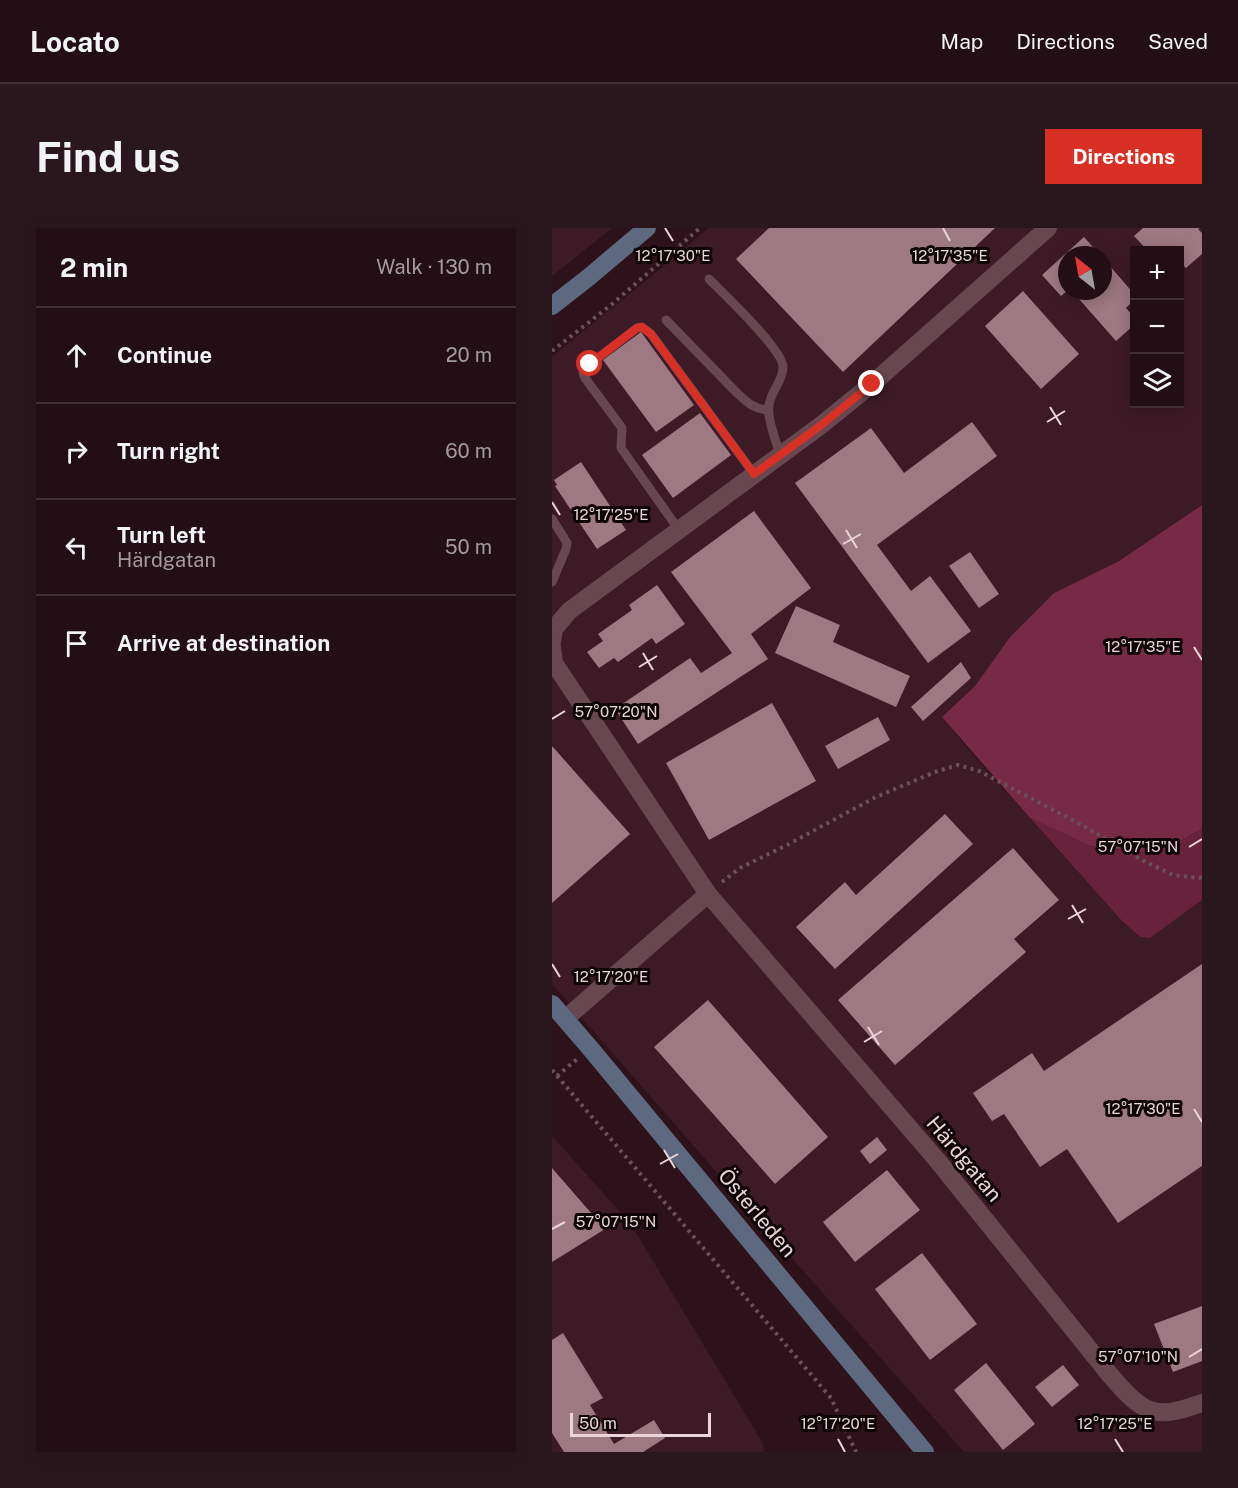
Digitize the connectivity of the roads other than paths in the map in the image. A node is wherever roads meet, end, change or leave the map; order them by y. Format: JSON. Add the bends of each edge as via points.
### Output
{"nodes":[{"id":1,"x":646,"y":228,"type":"edge"},
{"id":2,"x":1048,"y":228,"type":"edge"},
{"id":3,"x":709,"y":279,"type":"dead end"},
{"id":4,"x":552,"y":306,"type":"edge"},
{"id":5,"x":666,"y":320,"type":"dead end"},
{"id":6,"x":768,"y":410,"type":"junction"},
{"id":7,"x":780,"y":455,"type":"junction"},
{"id":8,"x":754,"y":474,"type":"junction"},
{"id":9,"x":552,"y":519,"type":"edge"},
{"id":10,"x":679,"y":530,"type":"junction"},
{"id":11,"x":552,"y":582,"type":"edge"},
{"id":12,"x":553,"y":636,"type":"edge"},
{"id":13,"x":708,"y":894,"type":"junction"},
{"id":14,"x":552,"y":1004,"type":"edge"},
{"id":15,"x":565,"y":1019,"type":"junction"},
{"id":16,"x":1202,"y":1403,"type":"edge"},
{"id":17,"x":926,"y":1452,"type":"edge"}],
"edges":[{"from":1,"to":4,"type":"main road"},
{"from":2,"to":7,"type":"street","name":"Härdgatan","via":[[872,384]]},
{"from":3,"to":6,"type":"lane","via":[[775,348],[783,364]]},
{"from":5,"to":6,"type":"lane","via":[[744,400]]},
{"from":6,"to":7,"type":"lane"},
{"from":7,"to":8,"type":"street","name":"Härdgatan"},
{"from":8,"to":10,"type":"street","name":"Härdgatan"},
{"from":8,"to":10,"type":"lane","via":[[651,334],[637,328],[590,364],[583,374],[622,428],[621,448]]},
{"from":9,"to":11,"type":"lane","via":[[567,543]]},
{"from":10,"to":12,"type":"street","name":"Härdgatan","via":[[568,611]]},
{"from":12,"to":13,"type":"street","name":"Härdgatan","via":[[555,663]]},
{"from":13,"to":15,"type":"street"},
{"from":13,"to":16,"type":"street","name":"Härdgatan","via":[[937,1160],[1125,1392],[1148,1410],[1160,1413]]},
{"from":14,"to":15,"type":"main road","name":"Österleden"},
{"from":15,"to":17,"type":"main road","name":"Österleden"}]}
